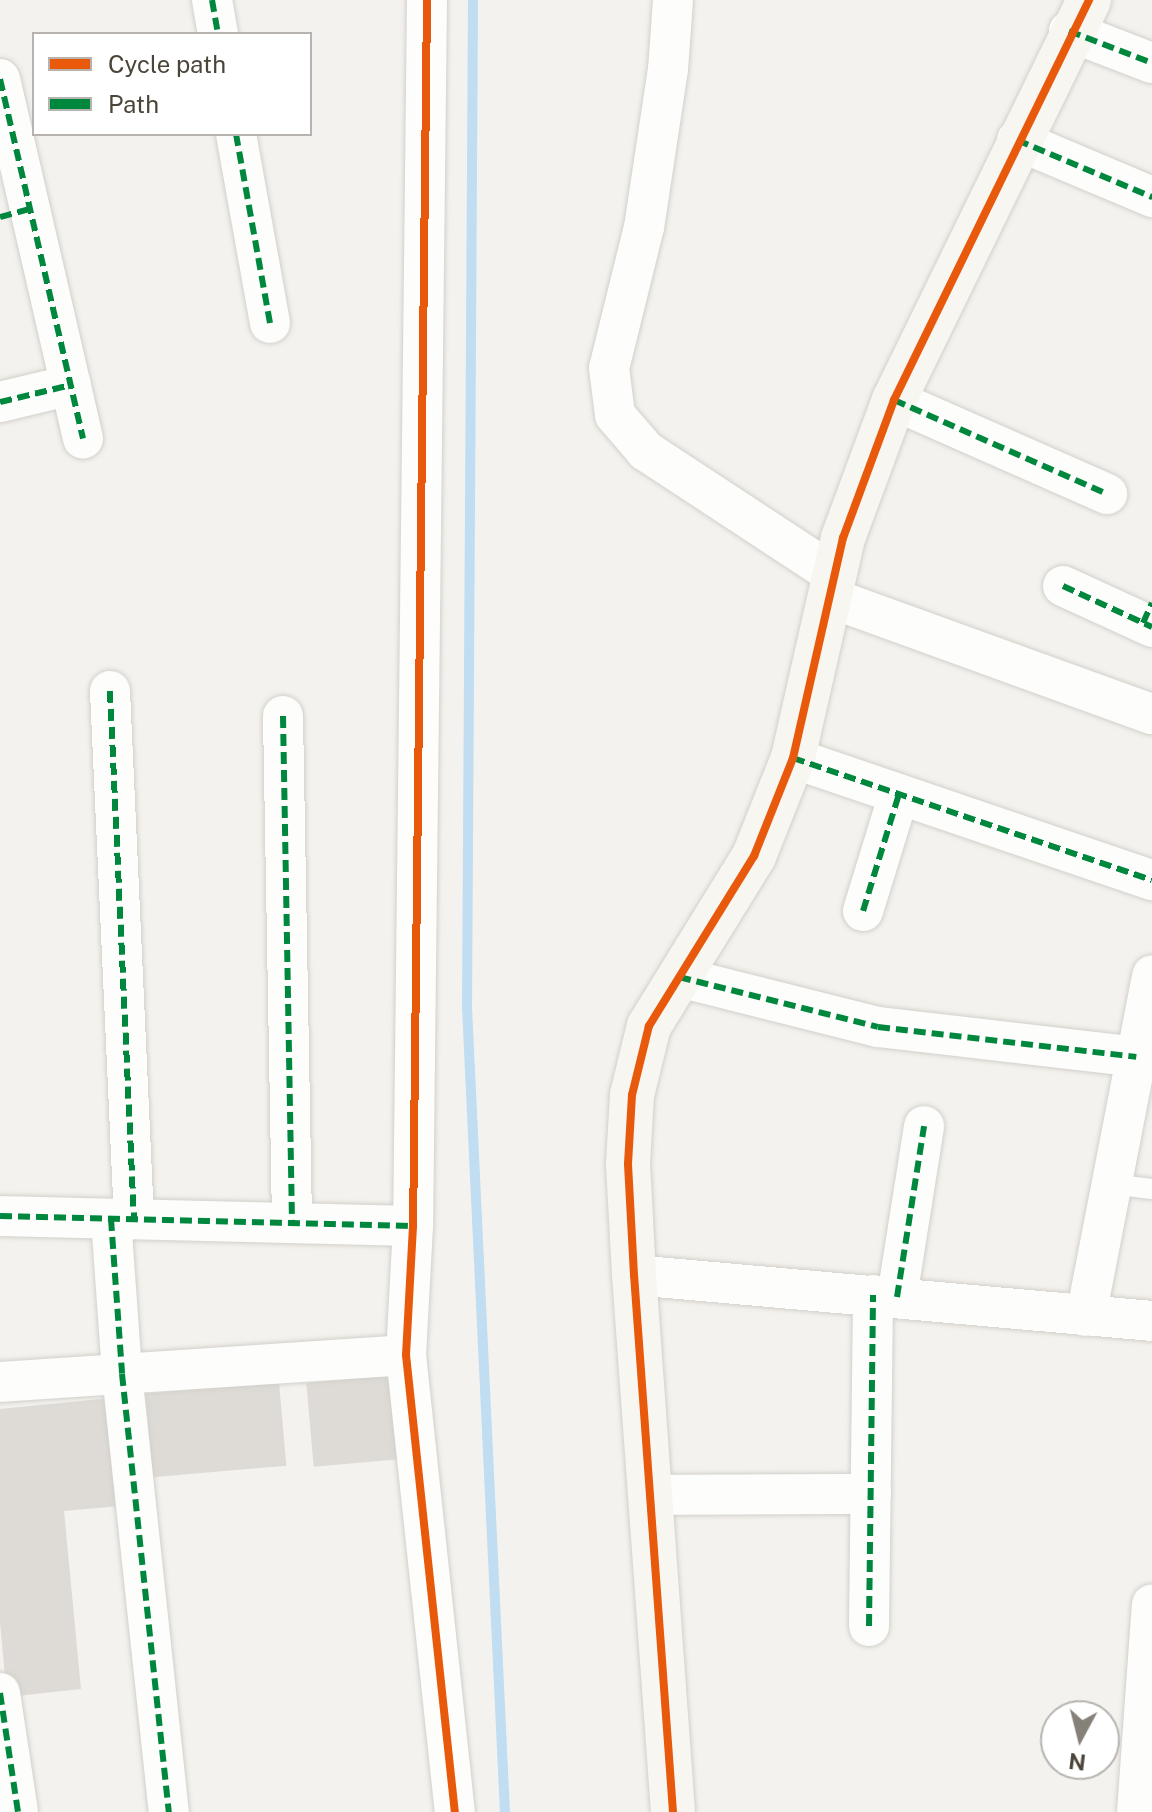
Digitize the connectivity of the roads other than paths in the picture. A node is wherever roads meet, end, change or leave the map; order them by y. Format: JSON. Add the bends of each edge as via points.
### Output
{"nodes":[{"id":1,"x":212,"y":0,"type":"edge"},
{"id":2,"x":427,"y":0,"type":"edge"},
{"id":3,"x":673,"y":0,"type":"edge"},
{"id":4,"x":1079,"y":16,"type":"edge"},
{"id":5,"x":218,"y":32,"type":"edge"},
{"id":6,"x":1152,"y":63,"type":"edge"},
{"id":7,"x":0,"y":79,"type":"edge"},
{"id":8,"x":236,"y":136,"type":"edge"},
{"id":9,"x":1017,"y":140,"type":"junction"},
{"id":10,"x":1152,"y":197,"type":"edge"},
{"id":11,"x":15,"y":213,"type":"edge"},
{"id":12,"x":270,"y":323,"type":"dead end"},
{"id":13,"x":71,"y":385,"type":"junction"},
{"id":14,"x":894,"y":400,"type":"junction"},
{"id":15,"x":0,"y":402,"type":"edge"},
{"id":16,"x":83,"y":439,"type":"dead end"},
{"id":17,"x":1107,"y":494,"type":"dead end"},
{"id":18,"x":833,"y":586,"type":"junction"},
{"id":19,"x":1063,"y":586,"type":"dead end"},
{"id":20,"x":1149,"y":618,"type":"edge"},
{"id":21,"x":110,"y":691,"type":"dead end"},
{"id":22,"x":1152,"y":714,"type":"edge"},
{"id":23,"x":283,"y":716,"type":"dead end"},
{"id":24,"x":793,"y":758,"type":"junction"},
{"id":25,"x":899,"y":794,"type":"junction"},
{"id":26,"x":1152,"y":880,"type":"edge"},
{"id":27,"x":863,"y":911,"type":"dead end"},
{"id":28,"x":1152,"y":975,"type":"edge"},
{"id":29,"x":679,"y":977,"type":"junction"},
{"id":30,"x":1136,"y":1057,"type":"junction"},
{"id":31,"x":924,"y":1126,"type":"dead end"},
{"id":32,"x":1111,"y":1184,"type":"junction"},
{"id":33,"x":1152,"y":1189,"type":"edge"},
{"id":34,"x":0,"y":1216,"type":"edge"},
{"id":35,"x":123,"y":1219,"type":"junction"},
{"id":36,"x":292,"y":1223,"type":"junction"},
{"id":37,"x":413,"y":1226,"type":"junction"},
{"id":38,"x":634,"y":1275,"type":"junction"},
{"id":39,"x":885,"y":1296,"type":"junction"},
{"id":40,"x":1086,"y":1316,"type":"junction"},
{"id":41,"x":1152,"y":1321,"type":"edge"},
{"id":42,"x":406,"y":1355,"type":"junction"},
{"id":43,"x":122,"y":1374,"type":"junction"},
{"id":44,"x":0,"y":1382,"type":"edge"},
{"id":45,"x":871,"y":1494,"type":"junction"},
{"id":46,"x":651,"y":1495,"type":"junction"},
{"id":47,"x":1152,"y":1605,"type":"edge"},
{"id":48,"x":869,"y":1626,"type":"dead end"},
{"id":49,"x":0,"y":1693,"type":"edge"},
{"id":50,"x":1150,"y":1716,"type":"edge"},
{"id":51,"x":18,"y":1812,"type":"edge"},
{"id":52,"x":169,"y":1812,"type":"edge"},
{"id":53,"x":455,"y":1812,"type":"edge"},
{"id":54,"x":673,"y":1812,"type":"edge"},
{"id":55,"x":1137,"y":1812,"type":"edge"}],
"edges":[{"from":1,"to":5,"type":"street"},
{"from":2,"to":37,"type":"street"},
{"from":3,"to":18,"type":"street","via":[[644,227],[609,368],[615,415],[646,451]]},
{"from":4,"to":6,"type":"street"},
{"from":4,"to":9,"type":"street"},
{"from":7,"to":11,"type":"street"},
{"from":8,"to":12,"type":"street"},
{"from":9,"to":10,"type":"street"},
{"from":9,"to":14,"type":"street"},
{"from":11,"to":13,"type":"street"},
{"from":13,"to":15,"type":"street"},
{"from":13,"to":16,"type":"street"},
{"from":14,"to":17,"type":"street"},
{"from":14,"to":18,"type":"street","via":[[843,538]]},
{"from":18,"to":22,"type":"street"},
{"from":18,"to":24,"type":"street"},
{"from":19,"to":20,"type":"street"},
{"from":21,"to":35,"type":"street"},
{"from":23,"to":36,"type":"street"},
{"from":24,"to":25,"type":"street"},
{"from":24,"to":29,"type":"street","via":[[754,856]]},
{"from":25,"to":26,"type":"street"},
{"from":25,"to":27,"type":"street"},
{"from":28,"to":30,"type":"street"},
{"from":29,"to":30,"type":"street","via":[[878,1027]]},
{"from":29,"to":38,"type":"street","via":[[649,1026],[632,1095],[628,1164]]},
{"from":30,"to":32,"type":"street"},
{"from":31,"to":39,"type":"street"},
{"from":32,"to":33,"type":"lane"},
{"from":32,"to":40,"type":"street"},
{"from":34,"to":35,"type":"street"},
{"from":35,"to":36,"type":"street"},
{"from":35,"to":43,"type":"street"},
{"from":36,"to":37,"type":"street"},
{"from":37,"to":42,"type":"street"},
{"from":38,"to":39,"type":"street"},
{"from":38,"to":46,"type":"street"},
{"from":39,"to":40,"type":"street"},
{"from":39,"to":45,"type":"street"},
{"from":40,"to":41,"type":"street"},
{"from":42,"to":43,"type":"street"},
{"from":42,"to":53,"type":"street"},
{"from":43,"to":44,"type":"street"},
{"from":43,"to":52,"type":"street"},
{"from":45,"to":46,"type":"street"},
{"from":45,"to":48,"type":"street"},
{"from":46,"to":54,"type":"street"},
{"from":47,"to":50,"type":"street"},
{"from":49,"to":51,"type":"street"},
{"from":50,"to":55,"type":"street"}]}
